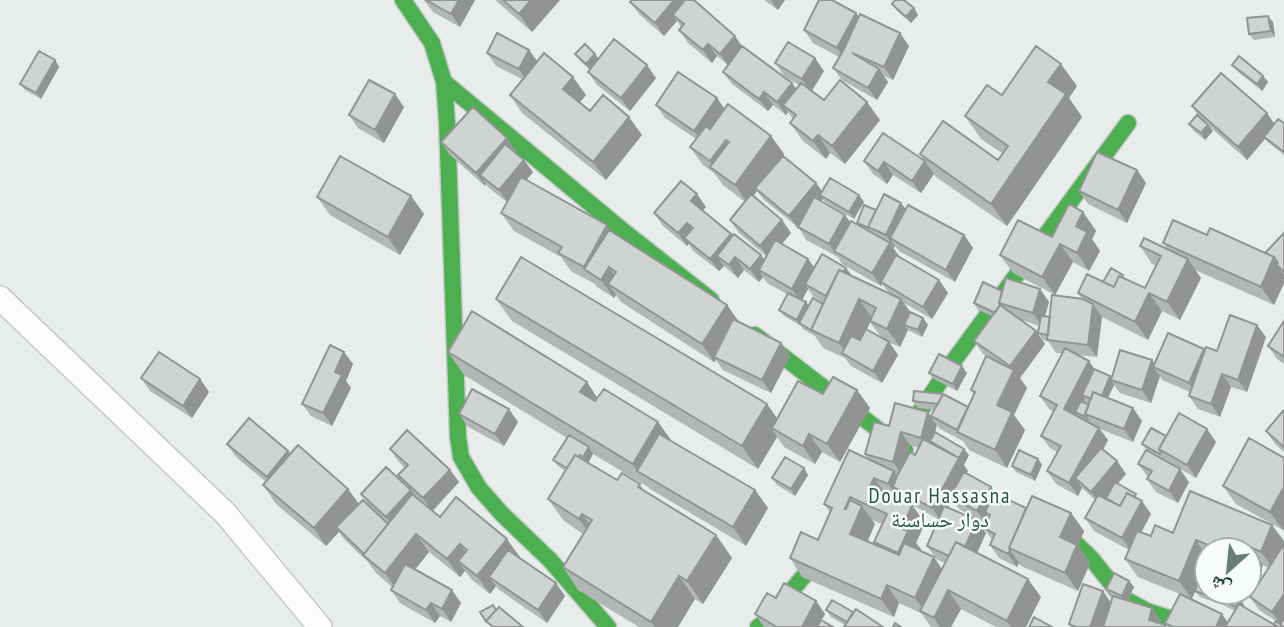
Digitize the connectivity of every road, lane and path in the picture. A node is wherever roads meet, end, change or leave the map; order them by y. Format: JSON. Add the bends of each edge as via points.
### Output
{"nodes":[{"id":1,"x":404,"y":0,"type":"edge"},
{"id":2,"x":444,"y":82,"type":"junction"},
{"id":3,"x":1128,"y":123,"type":"dead end"},
{"id":4,"x":0,"y":298,"type":"edge"},
{"id":5,"x":726,"y":312,"type":"edge"},
{"id":6,"x":747,"y":329,"type":"edge"},
{"id":7,"x":894,"y":450,"type":"junction"},
{"id":8,"x":919,"y":460,"type":"edge"},
{"id":9,"x":1032,"y":513,"type":"edge"},
{"id":10,"x":841,"y":529,"type":"edge"},
{"id":11,"x":320,"y":627,"type":"edge"},
{"id":12,"x":608,"y":627,"type":"edge"},
{"id":13,"x":758,"y":627,"type":"edge"},
{"id":14,"x":1197,"y":627,"type":"edge"}],
"edges":[{"from":1,"to":2,"type":"street","via":[[432,43]]},
{"from":2,"to":5,"type":"street"},
{"from":2,"to":12,"type":"street","via":[[461,457],[502,514],[550,560]]},
{"from":3,"to":7,"type":"street"},
{"from":4,"to":11,"type":"street","via":[[225,513]]},
{"from":6,"to":7,"type":"street"},
{"from":7,"to":8,"type":"street"},
{"from":9,"to":14,"type":"street","via":[[1065,533],[1123,598]]},
{"from":10,"to":13,"type":"street","via":[[827,551]]}]}
